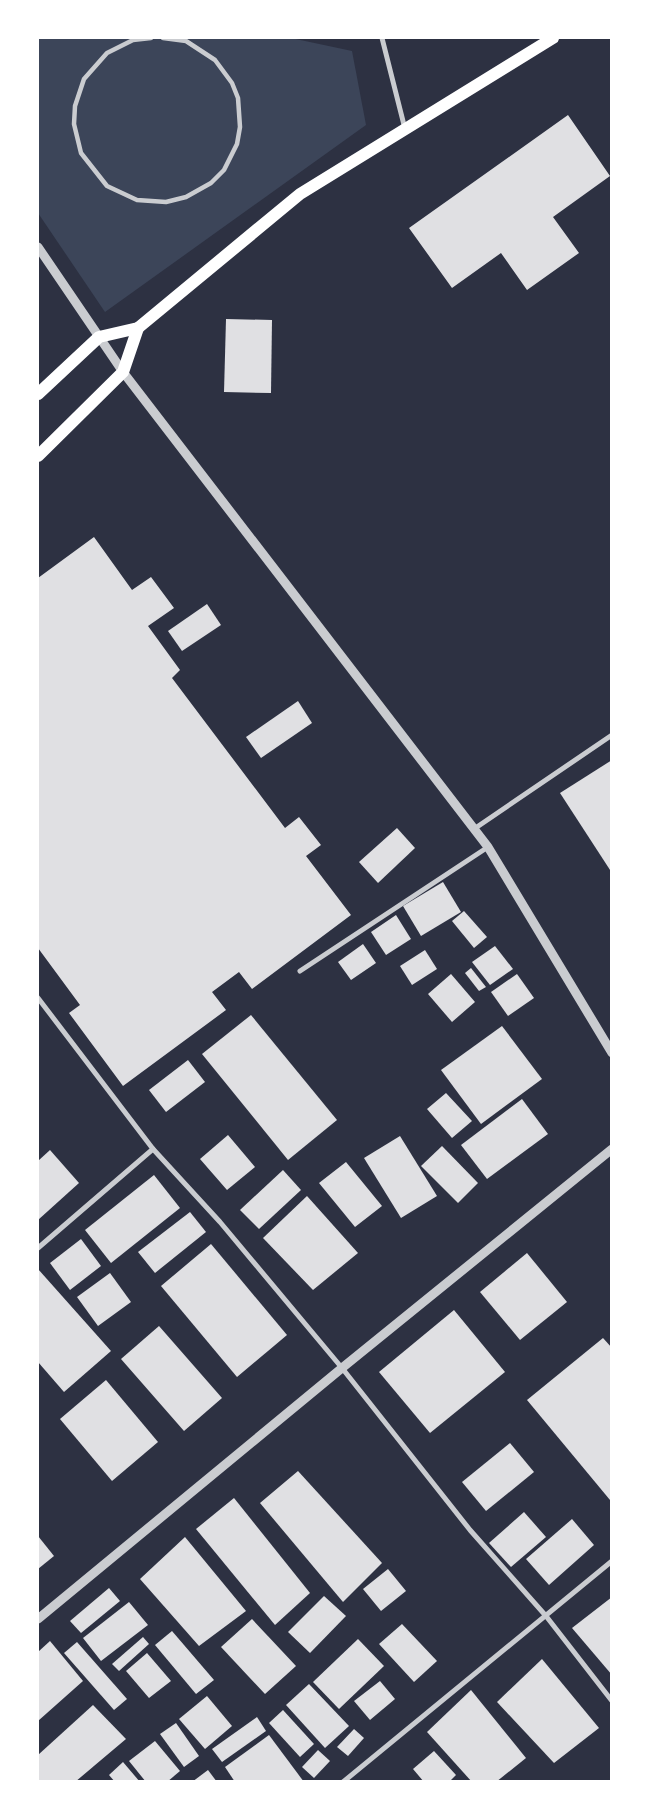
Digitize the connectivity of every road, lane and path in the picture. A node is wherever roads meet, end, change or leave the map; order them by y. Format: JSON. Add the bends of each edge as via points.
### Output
{"nodes":[{"id":1,"x":151,"y":38,"type":"edge"},
{"id":2,"x":163,"y":38,"type":"edge"},
{"id":3,"x":382,"y":38,"type":"edge"},
{"id":4,"x":553,"y":38,"type":"edge"},
{"id":5,"x":405,"y":129,"type":"junction"},
{"id":6,"x":38,"y":247,"type":"edge"},
{"id":7,"x":138,"y":328,"type":"junction"},
{"id":8,"x":99,"y":337,"type":"junction"},
{"id":9,"x":123,"y":372,"type":"junction"},
{"id":10,"x":38,"y":394,"type":"edge"},
{"id":11,"x":38,"y":456,"type":"edge"},
{"id":12,"x":612,"y":736,"type":"edge"},
{"id":13,"x":474,"y":828,"type":"junction"},
{"id":14,"x":488,"y":847,"type":"junction"},
{"id":15,"x":300,"y":971,"type":"dead end"},
{"id":16,"x":38,"y":998,"type":"edge"},
{"id":17,"x":612,"y":1053,"type":"edge"},
{"id":18,"x":153,"y":1149,"type":"junction"},
{"id":19,"x":612,"y":1149,"type":"edge"},
{"id":20,"x":38,"y":1248,"type":"edge"},
{"id":21,"x":342,"y":1368,"type":"junction"},
{"id":22,"x":612,"y":1561,"type":"edge"},
{"id":23,"x":546,"y":1616,"type":"junction"},
{"id":24,"x":38,"y":1619,"type":"edge"},
{"id":25,"x":612,"y":1701,"type":"edge"},
{"id":26,"x":343,"y":1782,"type":"edge"}],
"edges":[{"from":1,"to":2,"type":"street","via":[[133,40],[108,53],[84,79],[74,106],[74,124],[80,153],[107,186],[137,200],[166,202],[186,197],[211,183],[224,170],[237,144],[240,127],[238,98],[232,83],[215,60],[186,42]]},
{"from":3,"to":5,"type":"street"},
{"from":4,"to":5,"type":"main road"},
{"from":5,"to":7,"type":"main road","via":[[300,194]]},
{"from":6,"to":8,"type":"street"},
{"from":7,"to":8,"type":"main road"},
{"from":7,"to":9,"type":"main road"},
{"from":8,"to":9,"type":"street"},
{"from":8,"to":10,"type":"main road"},
{"from":9,"to":11,"type":"main road"},
{"from":9,"to":13,"type":"street"},
{"from":12,"to":13,"type":"street"},
{"from":13,"to":14,"type":"street"},
{"from":14,"to":15,"type":"street"},
{"from":14,"to":17,"type":"street"},
{"from":16,"to":18,"type":"street"},
{"from":18,"to":20,"type":"street"},
{"from":18,"to":21,"type":"street","via":[[220,1222]]},
{"from":19,"to":21,"type":"street"},
{"from":21,"to":23,"type":"street","via":[[470,1530]]},
{"from":21,"to":24,"type":"street"},
{"from":22,"to":23,"type":"street"},
{"from":23,"to":25,"type":"street"},
{"from":23,"to":26,"type":"street"}]}
